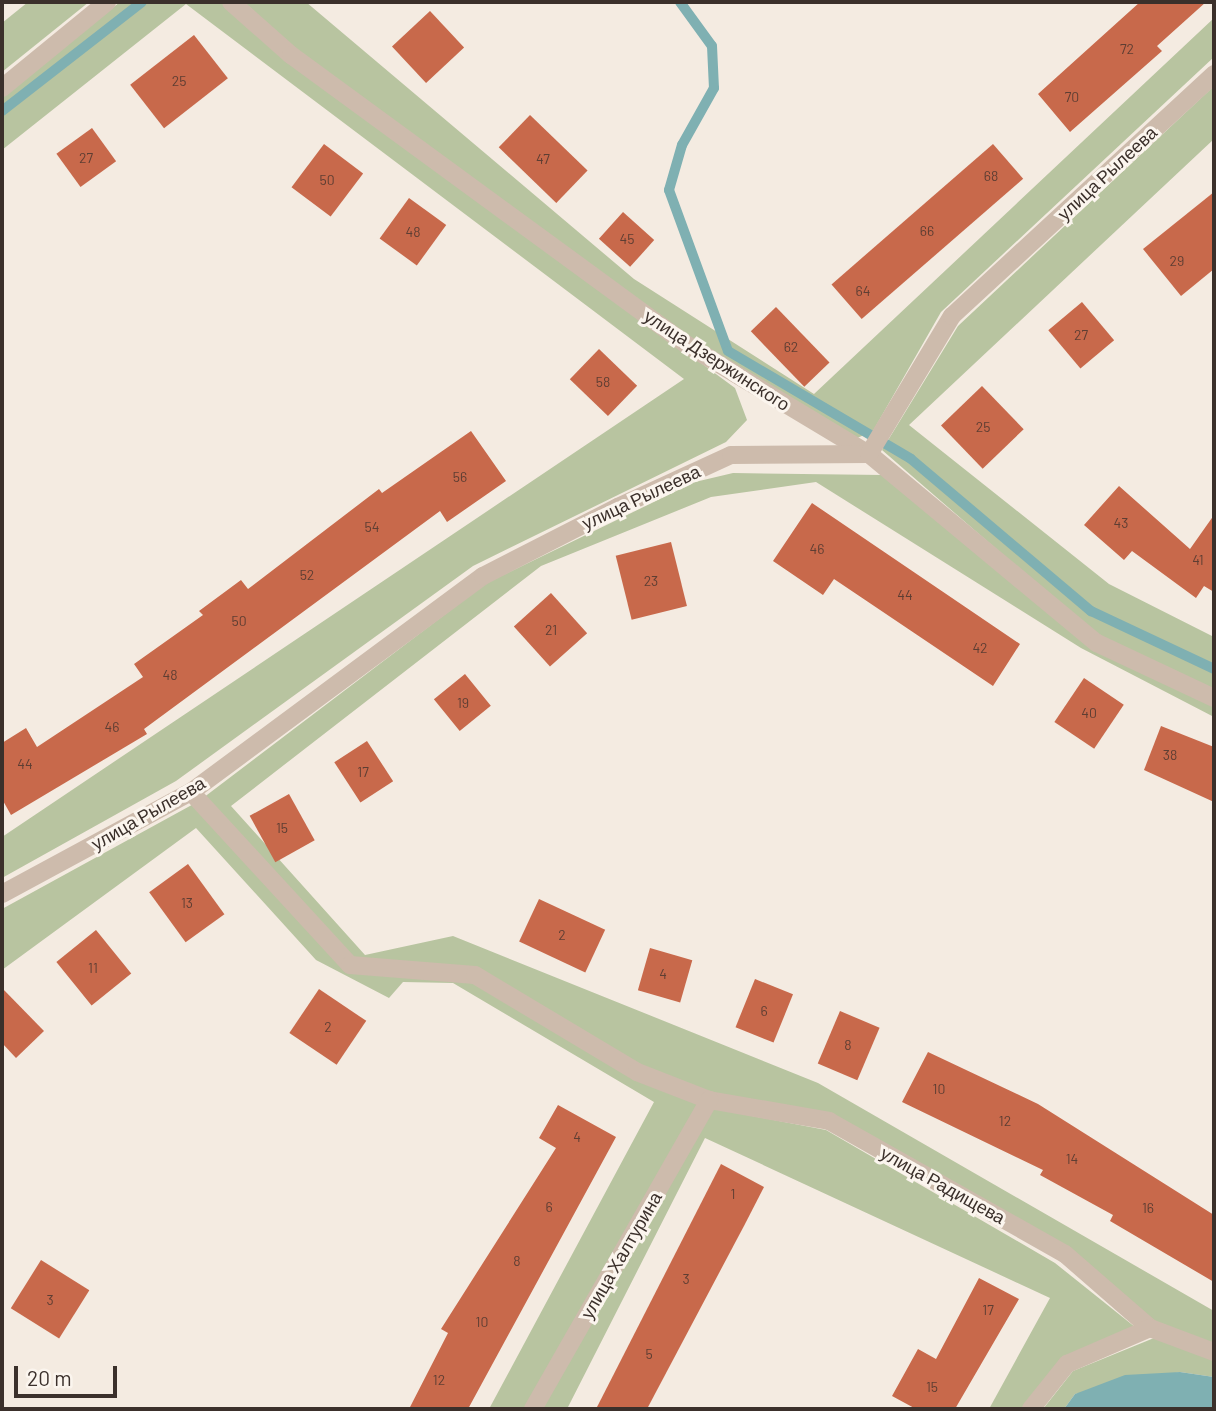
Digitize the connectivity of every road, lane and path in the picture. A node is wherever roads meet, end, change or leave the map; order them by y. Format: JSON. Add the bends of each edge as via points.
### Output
{"nodes":[{"id":1,"x":107,"y":2,"type":"edge"},
{"id":2,"x":231,"y":2,"type":"edge"},
{"id":3,"x":1214,"y":74,"type":"edge"},
{"id":4,"x":2,"y":88,"type":"edge"},
{"id":5,"x":869,"y":454,"type":"junction"},
{"id":6,"x":1214,"y":698,"type":"edge"},
{"id":7,"x":191,"y":792,"type":"junction"},
{"id":8,"x":2,"y":894,"type":"edge"},
{"id":9,"x":709,"y":1100,"type":"junction"},
{"id":10,"x":1150,"y":1328,"type":"junction"},
{"id":11,"x":1214,"y":1352,"type":"edge"},
{"id":12,"x":533,"y":1409,"type":"edge"},
{"id":13,"x":1031,"y":1409,"type":"edge"}],
"edges":[{"from":1,"to":4,"type":"street"},
{"from":2,"to":5,"type":"street","name":"улица Дзержинского","via":[[291,55],[688,346]]},
{"from":3,"to":5,"type":"street","name":"улица Рылеева","via":[[952,316]]},
{"from":5,"to":6,"type":"street","name":"улица Дзержинского","via":[[1097,643]]},
{"from":5,"to":7,"type":"street","name":"улица Рылеева","via":[[731,455],[618,507],[483,576]]},
{"from":7,"to":8,"type":"street","name":"улица Рылеева"},
{"from":7,"to":9,"type":"street","name":"улица Радищева","via":[[350,965],[475,975],[638,1072]]},
{"from":9,"to":10,"type":"street","name":"улица Радищева","via":[[828,1121],[1065,1254]]},
{"from":9,"to":12,"type":"street","name":"улица Халтурина"},
{"from":10,"to":11,"type":"street","name":"улица Радищева"},
{"from":10,"to":13,"type":"street","via":[[1067,1364]]}]}
